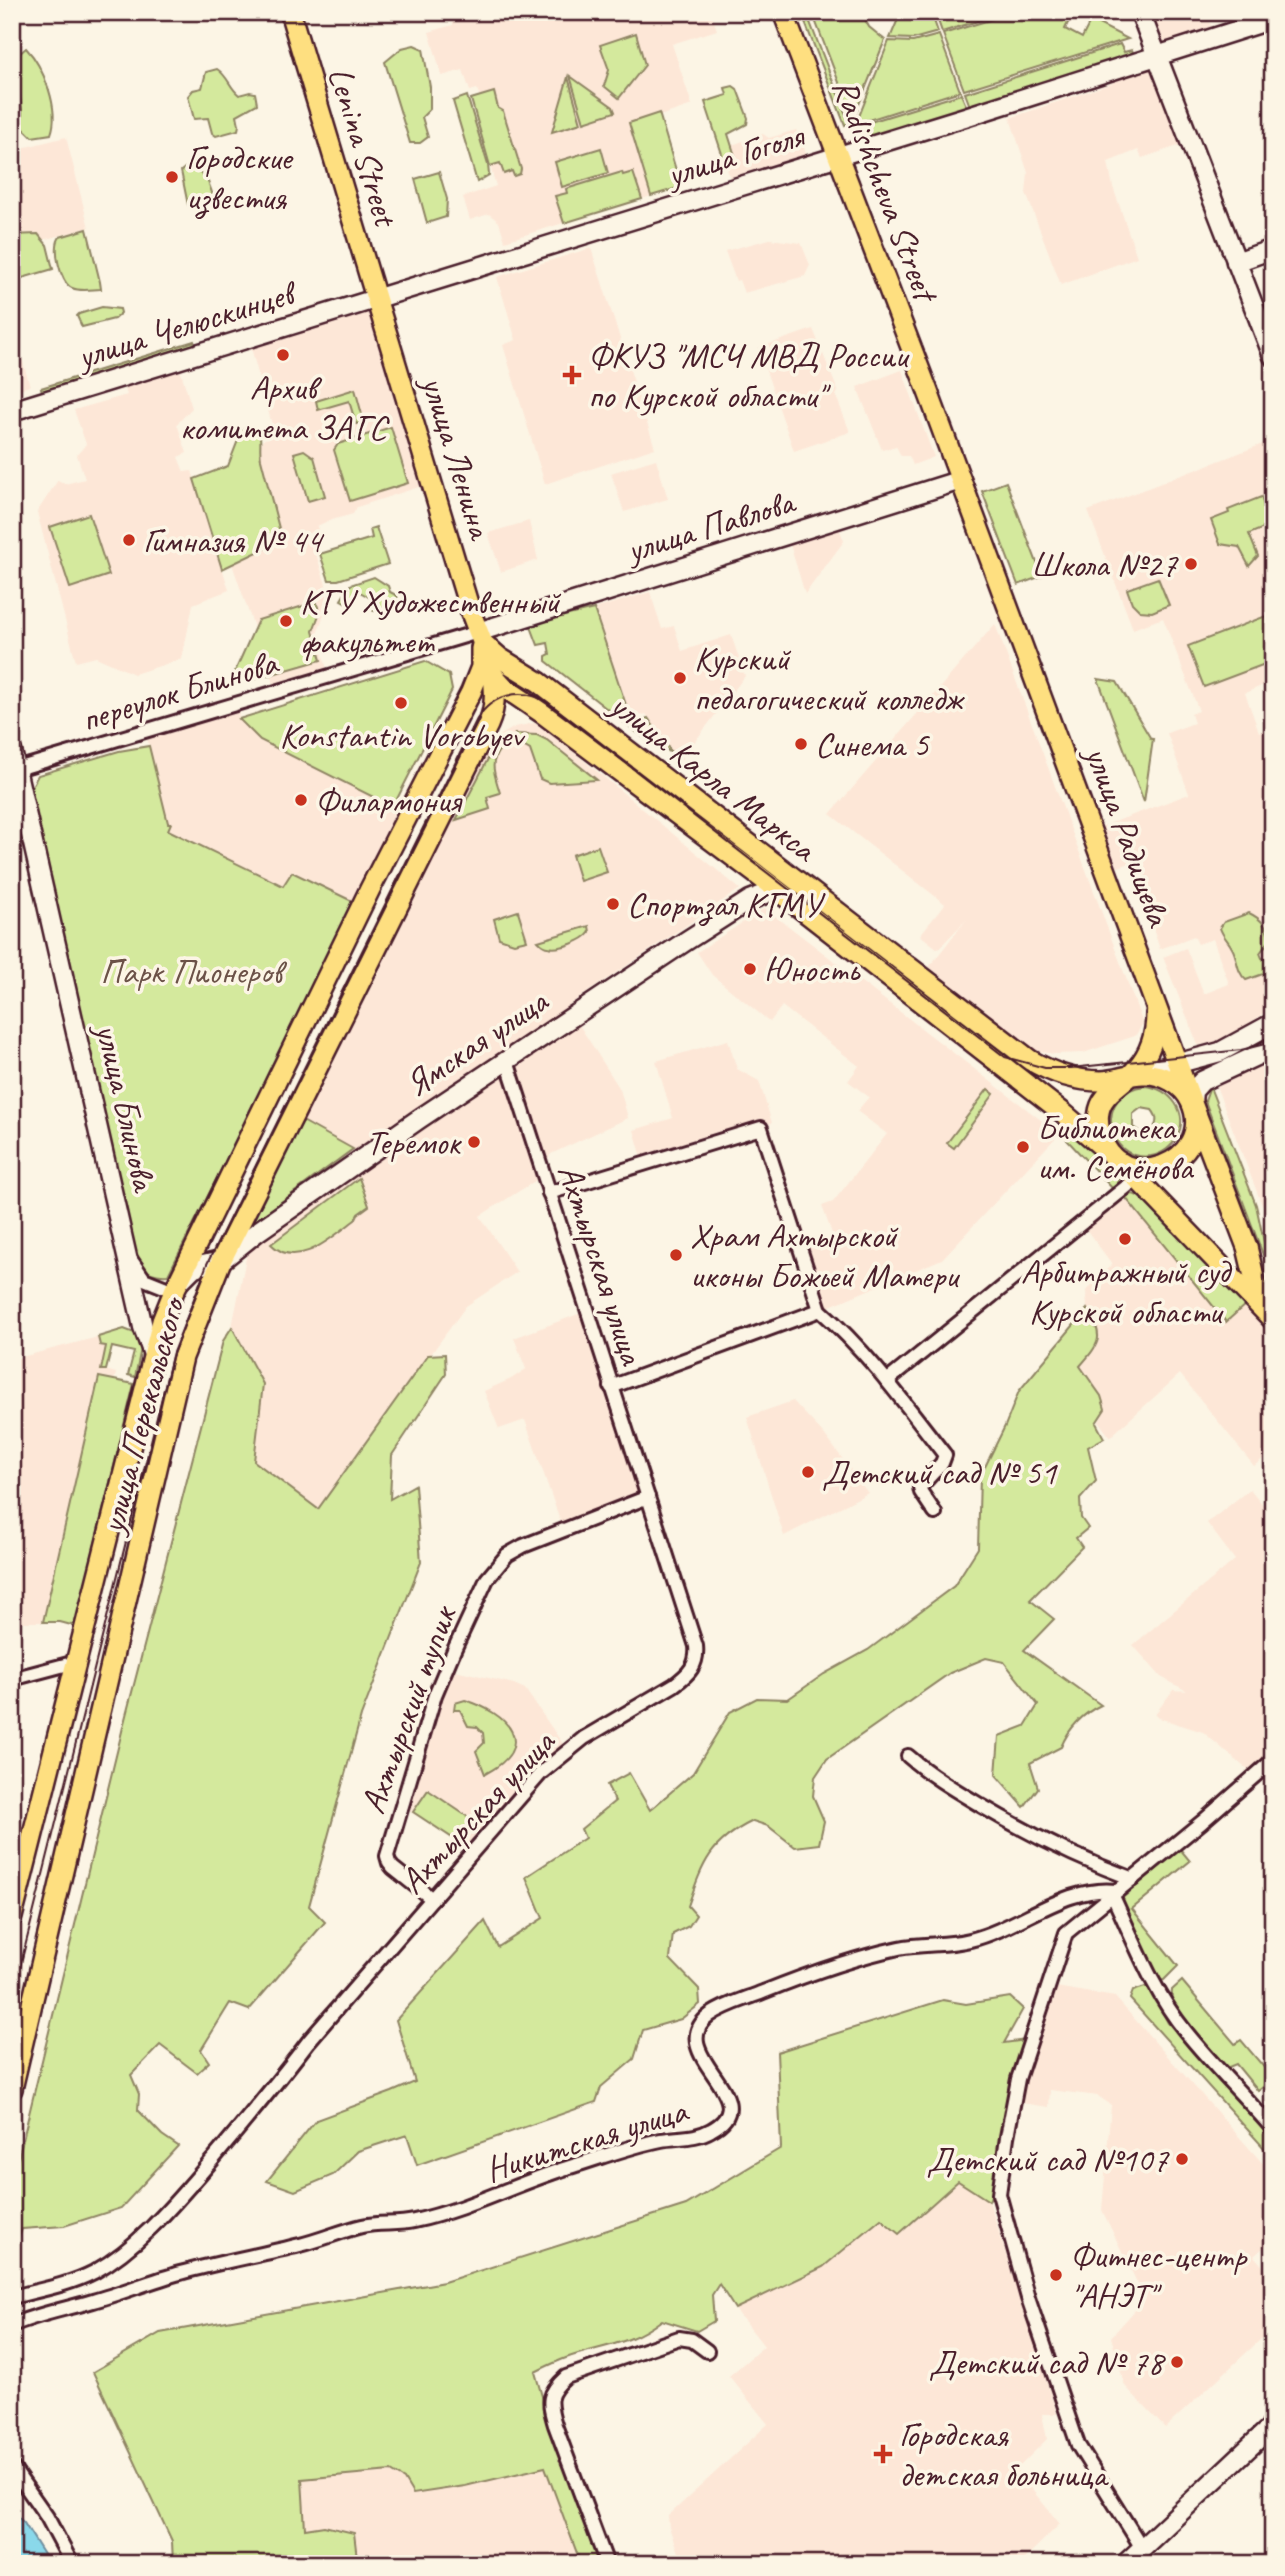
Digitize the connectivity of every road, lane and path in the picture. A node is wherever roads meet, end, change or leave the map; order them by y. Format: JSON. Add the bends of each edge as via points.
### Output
{"nodes":[{"id":1,"x":290,"y":12,"type":"edge"},
{"id":2,"x":783,"y":12,"type":"edge"},
{"id":3,"x":1140,"y":12,"type":"edge"},
{"id":4,"x":1273,"y":19,"type":"edge"},
{"id":5,"x":1157,"y":56,"type":"junction"},
{"id":6,"x":838,"y":156,"type":"junction"},
{"id":7,"x":1273,"y":249,"type":"edge"},
{"id":8,"x":1236,"y":262,"type":"junction"},
{"id":9,"x":376,"y":299,"type":"junction"},
{"id":10,"x":1273,"y":356,"type":"edge"},
{"id":11,"x":12,"y":411,"type":"edge"},
{"id":12,"x":961,"y":480,"type":"junction"},
{"id":13,"x":478,"y":632,"type":"junction"},
{"id":14,"x":494,"y":676,"type":"junction"},
{"id":15,"x":539,"y":682,"type":"junction"},
{"id":16,"x":466,"y":702,"type":"junction"},
{"id":17,"x":542,"y":713,"type":"junction"},
{"id":18,"x":488,"y":725,"type":"junction"},
{"id":19,"x":12,"y":751,"type":"edge"},
{"id":20,"x":17,"y":769,"type":"junction"},
{"id":21,"x":775,"y":890,"type":"junction"},
{"id":22,"x":1153,"y":997,"type":"junction"},
{"id":23,"x":1273,"y":1023,"type":"edge"},
{"id":24,"x":1273,"y":1048,"type":"edge"},
{"id":25,"x":507,"y":1061,"type":"junction"},
{"id":26,"x":1178,"y":1064,"type":"junction"},
{"id":27,"x":1128,"y":1077,"type":"junction"},
{"id":28,"x":1192,"y":1103,"type":"junction"},
{"id":29,"x":1116,"y":1158,"type":"junction"},
{"id":30,"x":1136,"y":1179,"type":"junction"},
{"id":31,"x":549,"y":1193,"type":"junction"},
{"id":32,"x":127,"y":1254,"type":"junction"},
{"id":33,"x":221,"y":1261,"type":"junction"},
{"id":34,"x":174,"y":1291,"type":"junction"},
{"id":35,"x":820,"y":1310,"type":"junction"},
{"id":36,"x":1267,"y":1313,"type":"edge"},
{"id":37,"x":153,"y":1354,"type":"junction"},
{"id":38,"x":887,"y":1381,"type":"junction"},
{"id":39,"x":611,"y":1387,"type":"junction"},
{"id":40,"x":648,"y":1497,"type":"junction"},
{"id":41,"x":936,"y":1513,"type":"dead end"},
{"id":42,"x":76,"y":1662,"type":"junction"},
{"id":43,"x":12,"y":1679,"type":"edge"},
{"id":44,"x":908,"y":1756,"type":"dead end"},
{"id":45,"x":1273,"y":1760,"type":"edge"},
{"id":46,"x":1133,"y":1879,"type":"junction"},
{"id":47,"x":1114,"y":1892,"type":"junction"},
{"id":48,"x":432,"y":1899,"type":"junction"},
{"id":49,"x":12,"y":1917,"type":"edge"},
{"id":50,"x":12,"y":2089,"type":"edge"},
{"id":51,"x":1273,"y":2129,"type":"edge"},
{"id":52,"x":12,"y":2297,"type":"edge"},
{"id":53,"x":12,"y":2325,"type":"edge"},
{"id":54,"x":707,"y":2351,"type":"dead end"},
{"id":55,"x":1273,"y":2424,"type":"edge"},
{"id":56,"x":12,"y":2467,"type":"edge"},
{"id":57,"x":1142,"y":2549,"type":"junction"},
{"id":58,"x":72,"y":2564,"type":"edge"},
{"id":59,"x":607,"y":2564,"type":"edge"},
{"id":60,"x":1125,"y":2564,"type":"edge"}],
"edges":[{"from":1,"to":9,"type":"main road","name":"Lenina Street"},
{"from":2,"to":6,"type":"main road","name":"Radishcheva Street"},
{"from":3,"to":5,"type":"street"},
{"from":4,"to":5,"type":"street","name":"улица Гоголя"},
{"from":5,"to":6,"type":"street","name":"улица Гоголя"},
{"from":5,"to":8,"type":"street"},
{"from":6,"to":9,"type":"street","name":"улица Гоголя"},
{"from":6,"to":12,"type":"main road","name":"улица Радищева"},
{"from":7,"to":8,"type":"street"},
{"from":8,"to":10,"type":"street"},
{"from":9,"to":11,"type":"street","name":"улица Челюскинцев"},
{"from":9,"to":13,"type":"main road","name":"улица Ленина"},
{"from":12,"to":13,"type":"street","name":"улица Павлова"},
{"from":12,"to":22,"type":"main road","name":"улица Радищева"},
{"from":13,"to":14,"type":"main road"},
{"from":13,"to":15,"type":"main road","name":"улица Карла Маркса","via":[[489,650]]},
{"from":13,"to":16,"type":"main road","name":"улица Перекальского","via":[[481,667]]},
{"from":13,"to":20,"type":"street","name":"переулок Блинова"},
{"from":14,"to":15,"type":"main road"},
{"from":14,"to":16,"type":"main road","via":[[477,687]]},
{"from":14,"to":17,"type":"main road","name":"улица Карла Маркса"},
{"from":14,"to":18,"type":"main road","name":"улица Перекальского","via":[[495,700]]},
{"from":15,"to":27,"type":"main road","name":"улица Карла Маркса","via":[[1030,1060],[1079,1079]]},
{"from":16,"to":34,"type":"main road","name":"улица Перекальского"},
{"from":17,"to":18,"type":"main road","via":[[510,711]]},
{"from":17,"to":21,"type":"main road","name":"улица Карла Маркса"},
{"from":18,"to":33,"type":"main road","name":"улица Перекальского"},
{"from":19,"to":20,"type":"street","name":"улица Блинова"},
{"from":20,"to":32,"type":"street","name":"улица Блинова"},
{"from":21,"to":25,"type":"street","name":"Ямская улица","via":[[742,905]]},
{"from":21,"to":29,"type":"main road","name":"улица Карла Маркса"},
{"from":22,"to":26,"type":"main road","name":"улица Радищева"},
{"from":22,"to":27,"type":"main road","via":[[1157,1014],[1153,1041]]},
{"from":23,"to":26,"type":"street","via":[[1220,1052]]},
{"from":24,"to":28,"type":"street","via":[[1202,1081],[1193,1091]]},
{"from":25,"to":31,"type":"street","name":"Ахтырская улица"},
{"from":25,"to":33,"type":"street","name":"Ямская улица","via":[[257,1231]]},
{"from":26,"to":27,"type":"street"},
{"from":26,"to":28,"type":"main road","name":"улица Радищева"},
{"from":27,"to":28,"type":"main road","name":"улица Карла Маркса","via":[[1141,1073],[1167,1079]]},
{"from":27,"to":29,"type":"main road","via":[[1112,1089],[1100,1109],[1100,1131]]},
{"from":28,"to":29,"type":"main road","via":[[1193,1131],[1178,1157],[1149,1170],[1130,1167]]},
{"from":28,"to":36,"type":"main road","name":"улица Радищева"},
{"from":29,"to":30,"type":"main road","name":"улица Карла Маркса"},
{"from":30,"to":36,"type":"main road","name":"улица Карла Маркса"},
{"from":30,"to":38,"type":"street"},
{"from":31,"to":35,"type":"street","via":[[761,1128]]},
{"from":31,"to":39,"type":"street","name":"Ахтырская улица"},
{"from":32,"to":34,"type":"street","via":[[144,1279]]},
{"from":32,"to":37,"type":"street","name":"улица Блинова"},
{"from":33,"to":34,"type":"street","via":[[194,1267]]},
{"from":33,"to":50,"type":"main road","name":"улица Перекальского","via":[[183,1357]]},
{"from":34,"to":37,"type":"main road","name":"улица Перекальского"},
{"from":35,"to":38,"type":"street"},
{"from":35,"to":39,"type":"street"},
{"from":37,"to":42,"type":"main road","name":"улица Перекальского"},
{"from":38,"to":41,"type":"street","via":[[945,1455],[920,1487]]},
{"from":39,"to":40,"type":"street","name":"Ахтырская улица"},
{"from":40,"to":48,"type":"street","name":"Ахтырская улица","via":[[696,1646],[695,1665],[674,1685],[564,1752]]},
{"from":40,"to":48,"type":"street","name":"Ахтырский тупик","via":[[523,1546],[507,1555],[487,1579],[435,1695],[387,1856],[393,1868]]},
{"from":42,"to":43,"type":"street"},
{"from":42,"to":49,"type":"main road","name":"улица Перекальского"},
{"from":44,"to":46,"type":"street","via":[[929,1775],[1008,1822],[1086,1862]]},
{"from":45,"to":46,"type":"street"},
{"from":46,"to":47,"type":"street"},
{"from":47,"to":51,"type":"street","via":[[1146,1968],[1169,2008]]},
{"from":47,"to":53,"type":"street","name":"Никитская улица","via":[[1103,1889],[1075,1894],[973,1939],[903,1947],[833,1965],[721,2008],[700,2025],[696,2036],[705,2065],[725,2090],[729,2110],[715,2129],[704,2134],[658,2141],[568,2167],[448,2212],[367,2225],[177,2273]]},
{"from":47,"to":57,"type":"street","via":[[1062,1941],[1018,2079],[999,2194],[1028,2298],[1079,2445]]},
{"from":48,"to":52,"type":"street","name":"Ахтырская улица","via":[[157,2221],[95,2271]]},
{"from":54,"to":59,"type":"street","via":[[680,2338],[566,2377],[554,2389],[549,2403],[555,2425]]},
{"from":55,"to":57,"type":"street"},
{"from":56,"to":58,"type":"street"},
{"from":57,"to":60,"type":"street"}]}
